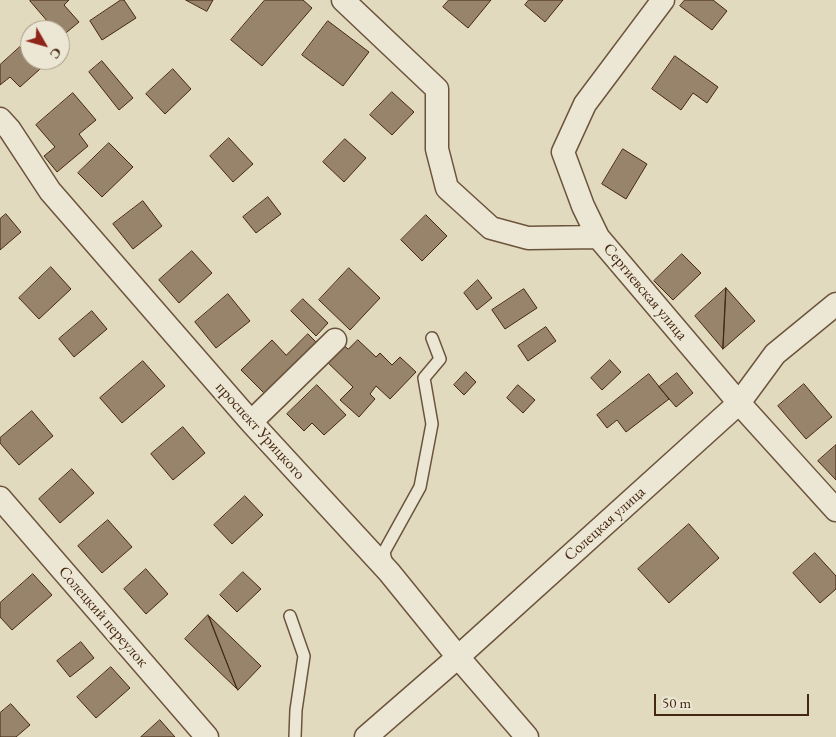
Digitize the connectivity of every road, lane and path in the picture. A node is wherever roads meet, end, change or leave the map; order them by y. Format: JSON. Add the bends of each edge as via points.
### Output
{"nodes":[{"id":1,"x":343,"y":0,"type":"edge"},
{"id":2,"x":663,"y":0,"type":"edge"},
{"id":3,"x":0,"y":119,"type":"edge"},
{"id":4,"x":598,"y":237,"type":"junction"},
{"id":5,"x":836,"y":304,"type":"edge"},
{"id":6,"x":432,"y":338,"type":"dead end"},
{"id":7,"x":335,"y":340,"type":"dead end"},
{"id":8,"x":739,"y":402,"type":"junction"},
{"id":9,"x":251,"y":422,"type":"junction"},
{"id":10,"x":0,"y":498,"type":"edge"},
{"id":11,"x":836,"y":510,"type":"edge"},
{"id":12,"x":389,"y":572,"type":"junction"},
{"id":13,"x":290,"y":616,"type":"dead end"},
{"id":14,"x":458,"y":657,"type":"junction"},
{"id":15,"x":207,"y":737,"type":"edge"},
{"id":16,"x":295,"y":737,"type":"edge"},
{"id":17,"x":366,"y":737,"type":"edge"},
{"id":18,"x":527,"y":737,"type":"edge"}],
"edges":[{"from":1,"to":4,"type":"street","name":"Сергиевская улица","via":[[437,89],[437,149],[447,188],[491,228],[528,238]]},
{"from":2,"to":4,"type":"street","via":[[585,104],[563,152]]},
{"from":3,"to":9,"type":"street","name":"проспект Урицкого","via":[[50,191]]},
{"from":4,"to":8,"type":"street","name":"Сергиевская улица"},
{"from":5,"to":8,"type":"street","name":"Солецкая улица","via":[[775,354]]},
{"from":6,"to":12,"type":"lane","via":[[440,359],[424,378],[432,424],[420,487],[384,552]]},
{"from":7,"to":9,"type":"street"},
{"from":8,"to":11,"type":"street","name":"Сергиевская улица"},
{"from":8,"to":14,"type":"street","name":"Солецкая улица"},
{"from":9,"to":12,"type":"street","name":"проспект Урицкого"},
{"from":10,"to":15,"type":"street","name":"Солецкий переулок"},
{"from":12,"to":14,"type":"street","name":"проспект Урицкого"},
{"from":13,"to":16,"type":"lane","via":[[304,656]]},
{"from":14,"to":17,"type":"street","name":"Солецкая улица"},
{"from":14,"to":18,"type":"street","name":"проспект Урицкого"}]}
